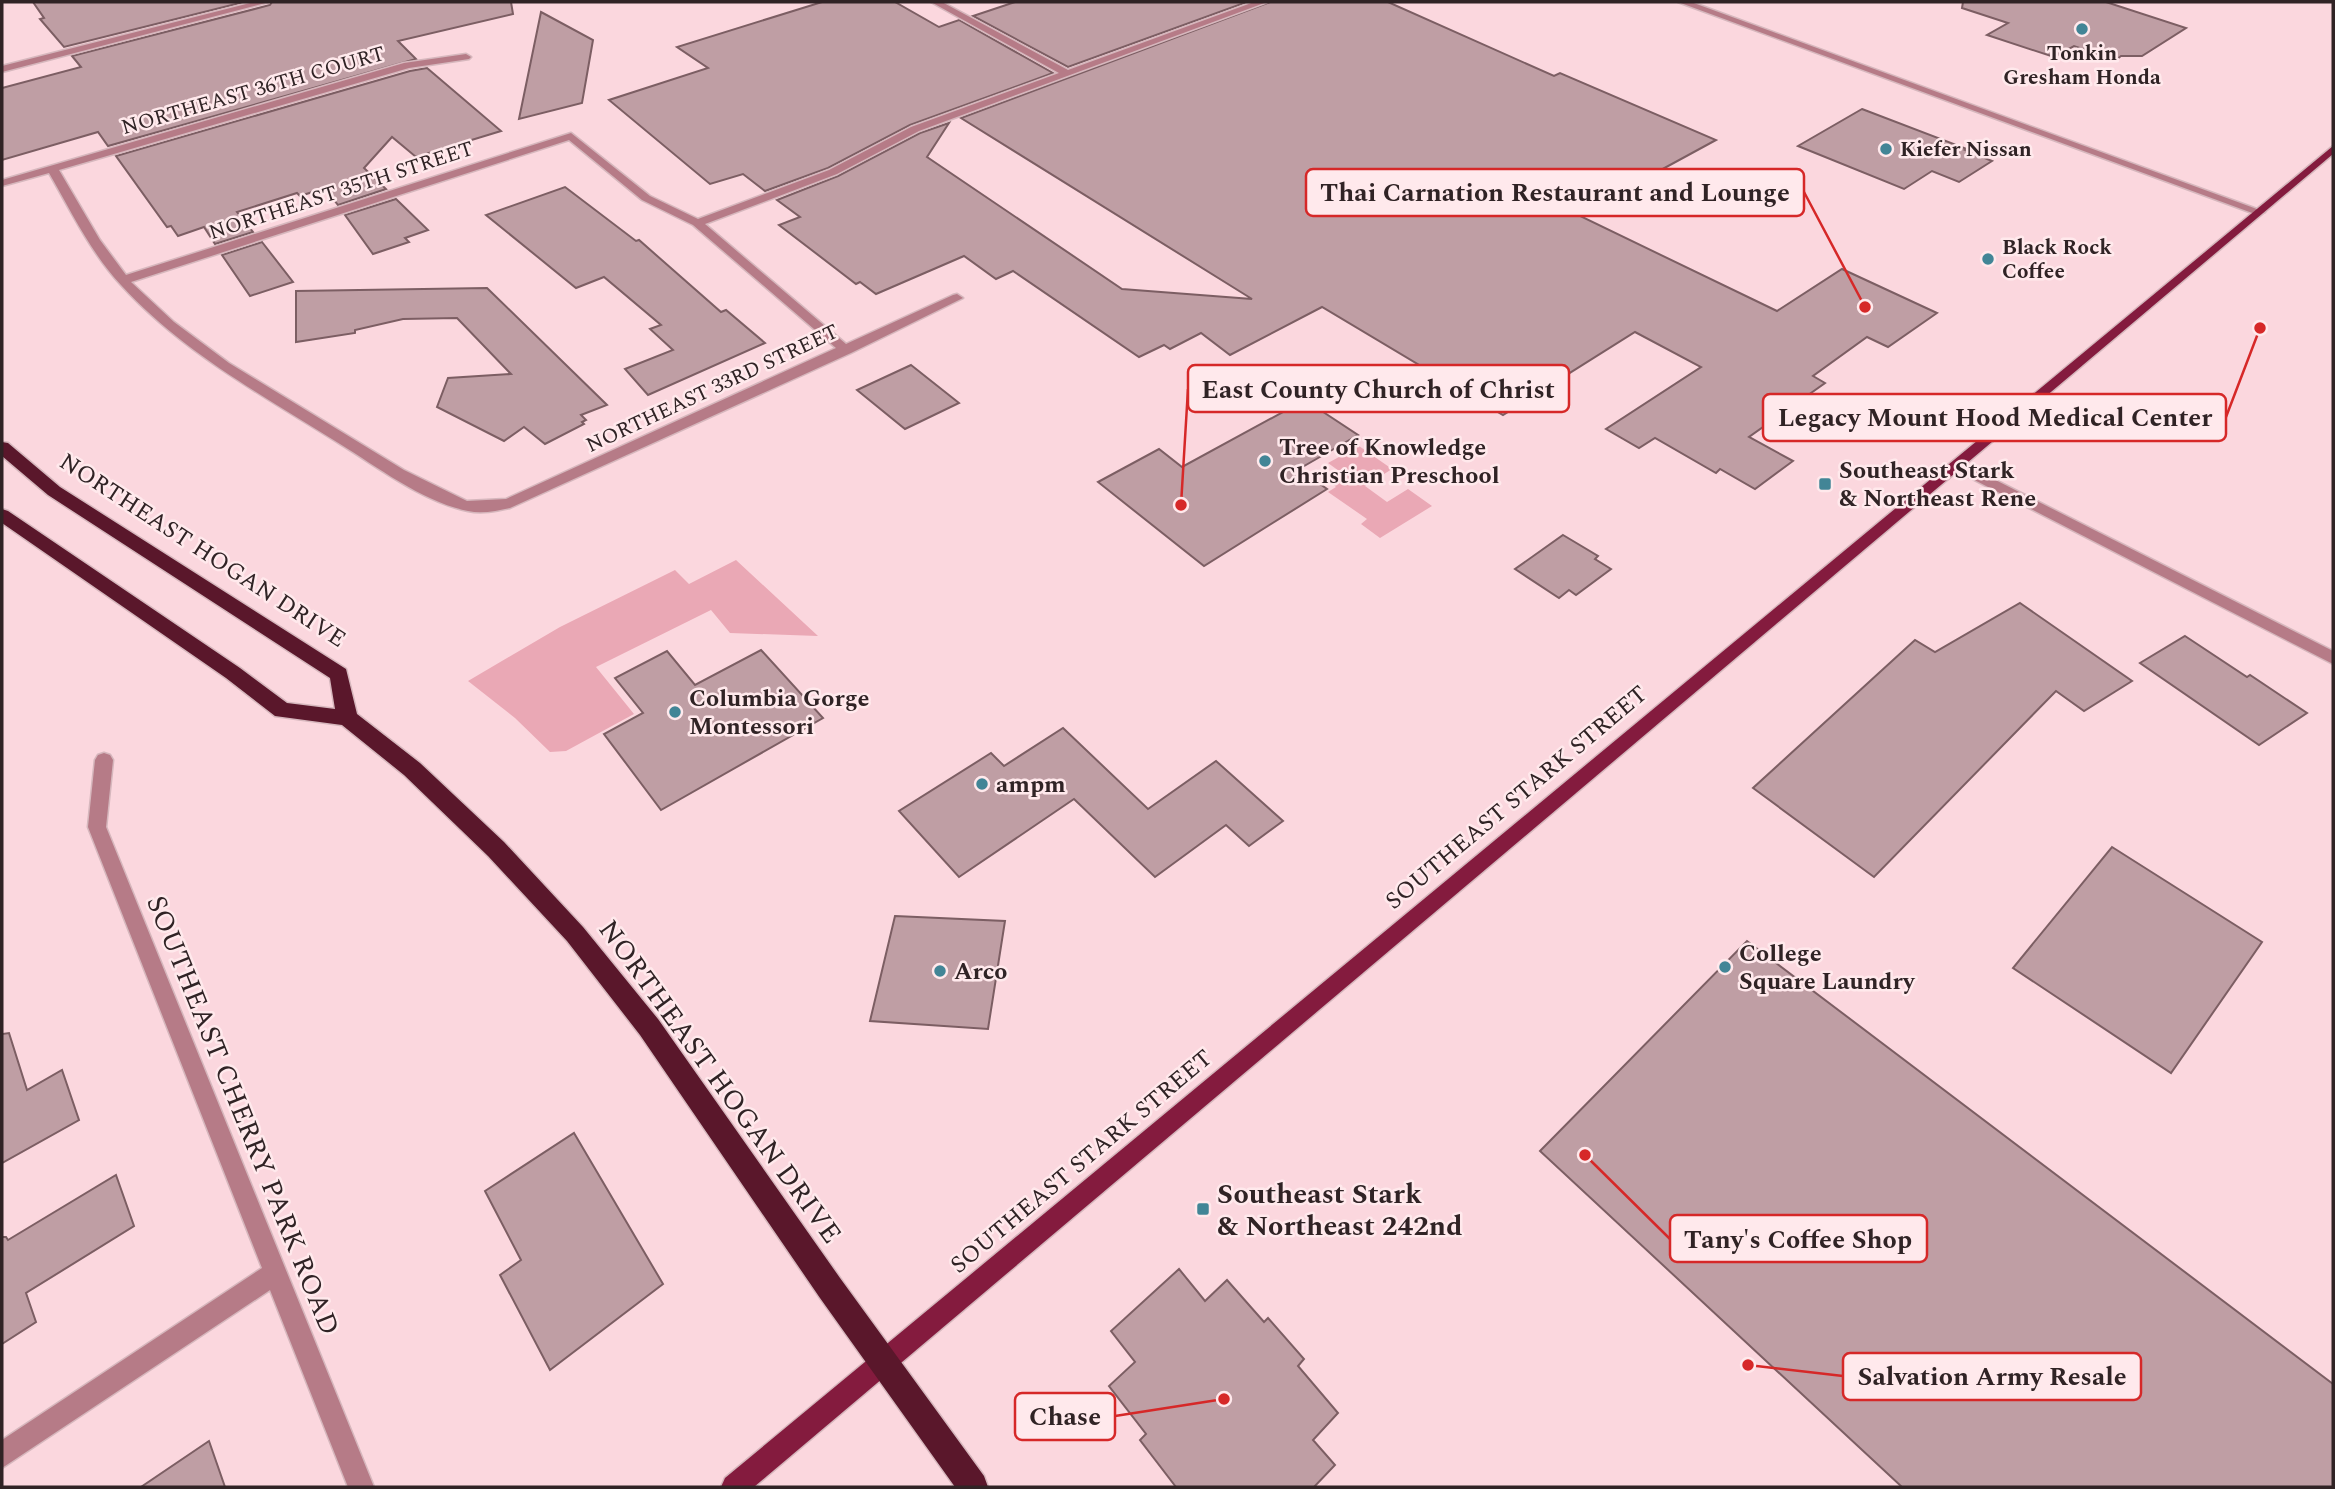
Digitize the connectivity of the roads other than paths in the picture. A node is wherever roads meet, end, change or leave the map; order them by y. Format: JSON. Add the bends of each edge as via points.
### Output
{"nodes":[{"id":1,"x":264,"y":2,"type":"edge"},
{"id":2,"x":936,"y":2,"type":"edge"},
{"id":3,"x":1262,"y":2,"type":"edge"},
{"id":4,"x":1683,"y":2,"type":"edge"},
{"id":5,"x":466,"y":57,"type":"dead end"},
{"id":6,"x":3,"y":67,"type":"edge"},
{"id":7,"x":1067,"y":73,"type":"junction"},
{"id":8,"x":2333,"y":149,"type":"edge"},
{"id":9,"x":52,"y":168,"type":"junction"},
{"id":10,"x":2,"y":183,"type":"edge"},
{"id":11,"x":2259,"y":212,"type":"junction"},
{"id":12,"x":697,"y":223,"type":"junction"},
{"id":13,"x":124,"y":280,"type":"junction"},
{"id":14,"x":957,"y":298,"type":"dead end"},
{"id":15,"x":846,"y":350,"type":"junction"},
{"id":16,"x":2,"y":447,"type":"edge"},
{"id":17,"x":1956,"y":465,"type":"junction"},
{"id":18,"x":2,"y":516,"type":"edge"},
{"id":19,"x":2333,"y":658,"type":"edge"},
{"id":20,"x":347,"y":718,"type":"junction"},
{"id":21,"x":104,"y":760,"type":"dead end"},
{"id":22,"x":275,"y":1273,"type":"junction"},
{"id":23,"x":884,"y":1362,"type":"junction"},
{"id":24,"x":2,"y":1455,"type":"edge"},
{"id":25,"x":361,"y":1487,"type":"edge"},
{"id":26,"x":734,"y":1487,"type":"edge"},
{"id":27,"x":973,"y":1487,"type":"edge"}],
"edges":[{"from":1,"to":6,"type":"street"},
{"from":2,"to":7,"type":"street"},
{"from":3,"to":7,"type":"street"},
{"from":4,"to":11,"type":"street"},
{"from":5,"to":9,"type":"street","name":"NORTHEAST 36TH COURT","via":[[408,65]]},
{"from":7,"to":12,"type":"street","via":[[915,129],[832,172]]},
{"from":8,"to":11,"type":"main road","name":"SOUTHEAST STARK STREET"},
{"from":9,"to":10,"type":"street","name":"NORTHEAST 36TH COURT"},
{"from":9,"to":13,"type":"street","via":[[88,231]]},
{"from":11,"to":17,"type":"main road","name":"SOUTHEAST STARK STREET"},
{"from":12,"to":13,"type":"street","name":"NORTHEAST 35TH STREET","via":[[646,198],[571,136]]},
{"from":12,"to":15,"type":"street"},
{"from":13,"to":15,"type":"street","name":"NORTHEAST 33RD STREET","via":[[199,347],[263,391],[391,469],[463,505],[481,509],[510,503]]},
{"from":14,"to":15,"type":"street","name":"NORTHEAST 33RD STREET"},
{"from":16,"to":20,"type":"highway","name":"NORTHEAST HOGAN DRIVE","via":[[54,491],[339,674]]},
{"from":17,"to":19,"type":"street"},
{"from":17,"to":23,"type":"main road","name":"SOUTHEAST STARK STREET"},
{"from":18,"to":20,"type":"highway","via":[[282,710]]},
{"from":20,"to":23,"type":"highway","name":"NORTHEAST HOGAN DRIVE","via":[[460,813],[576,934],[649,1027]]},
{"from":21,"to":22,"type":"street","name":"SOUTHEAST CHERRY PARK ROAD","via":[[97,827]]},
{"from":22,"to":24,"type":"street"},
{"from":22,"to":25,"type":"street","name":"SOUTHEAST CHERRY PARK ROAD"},
{"from":23,"to":26,"type":"main road","name":"SOUTHEAST STARK STREET"},
{"from":23,"to":27,"type":"highway","name":"NORTHEAST HOGAN DRIVE"}]}
